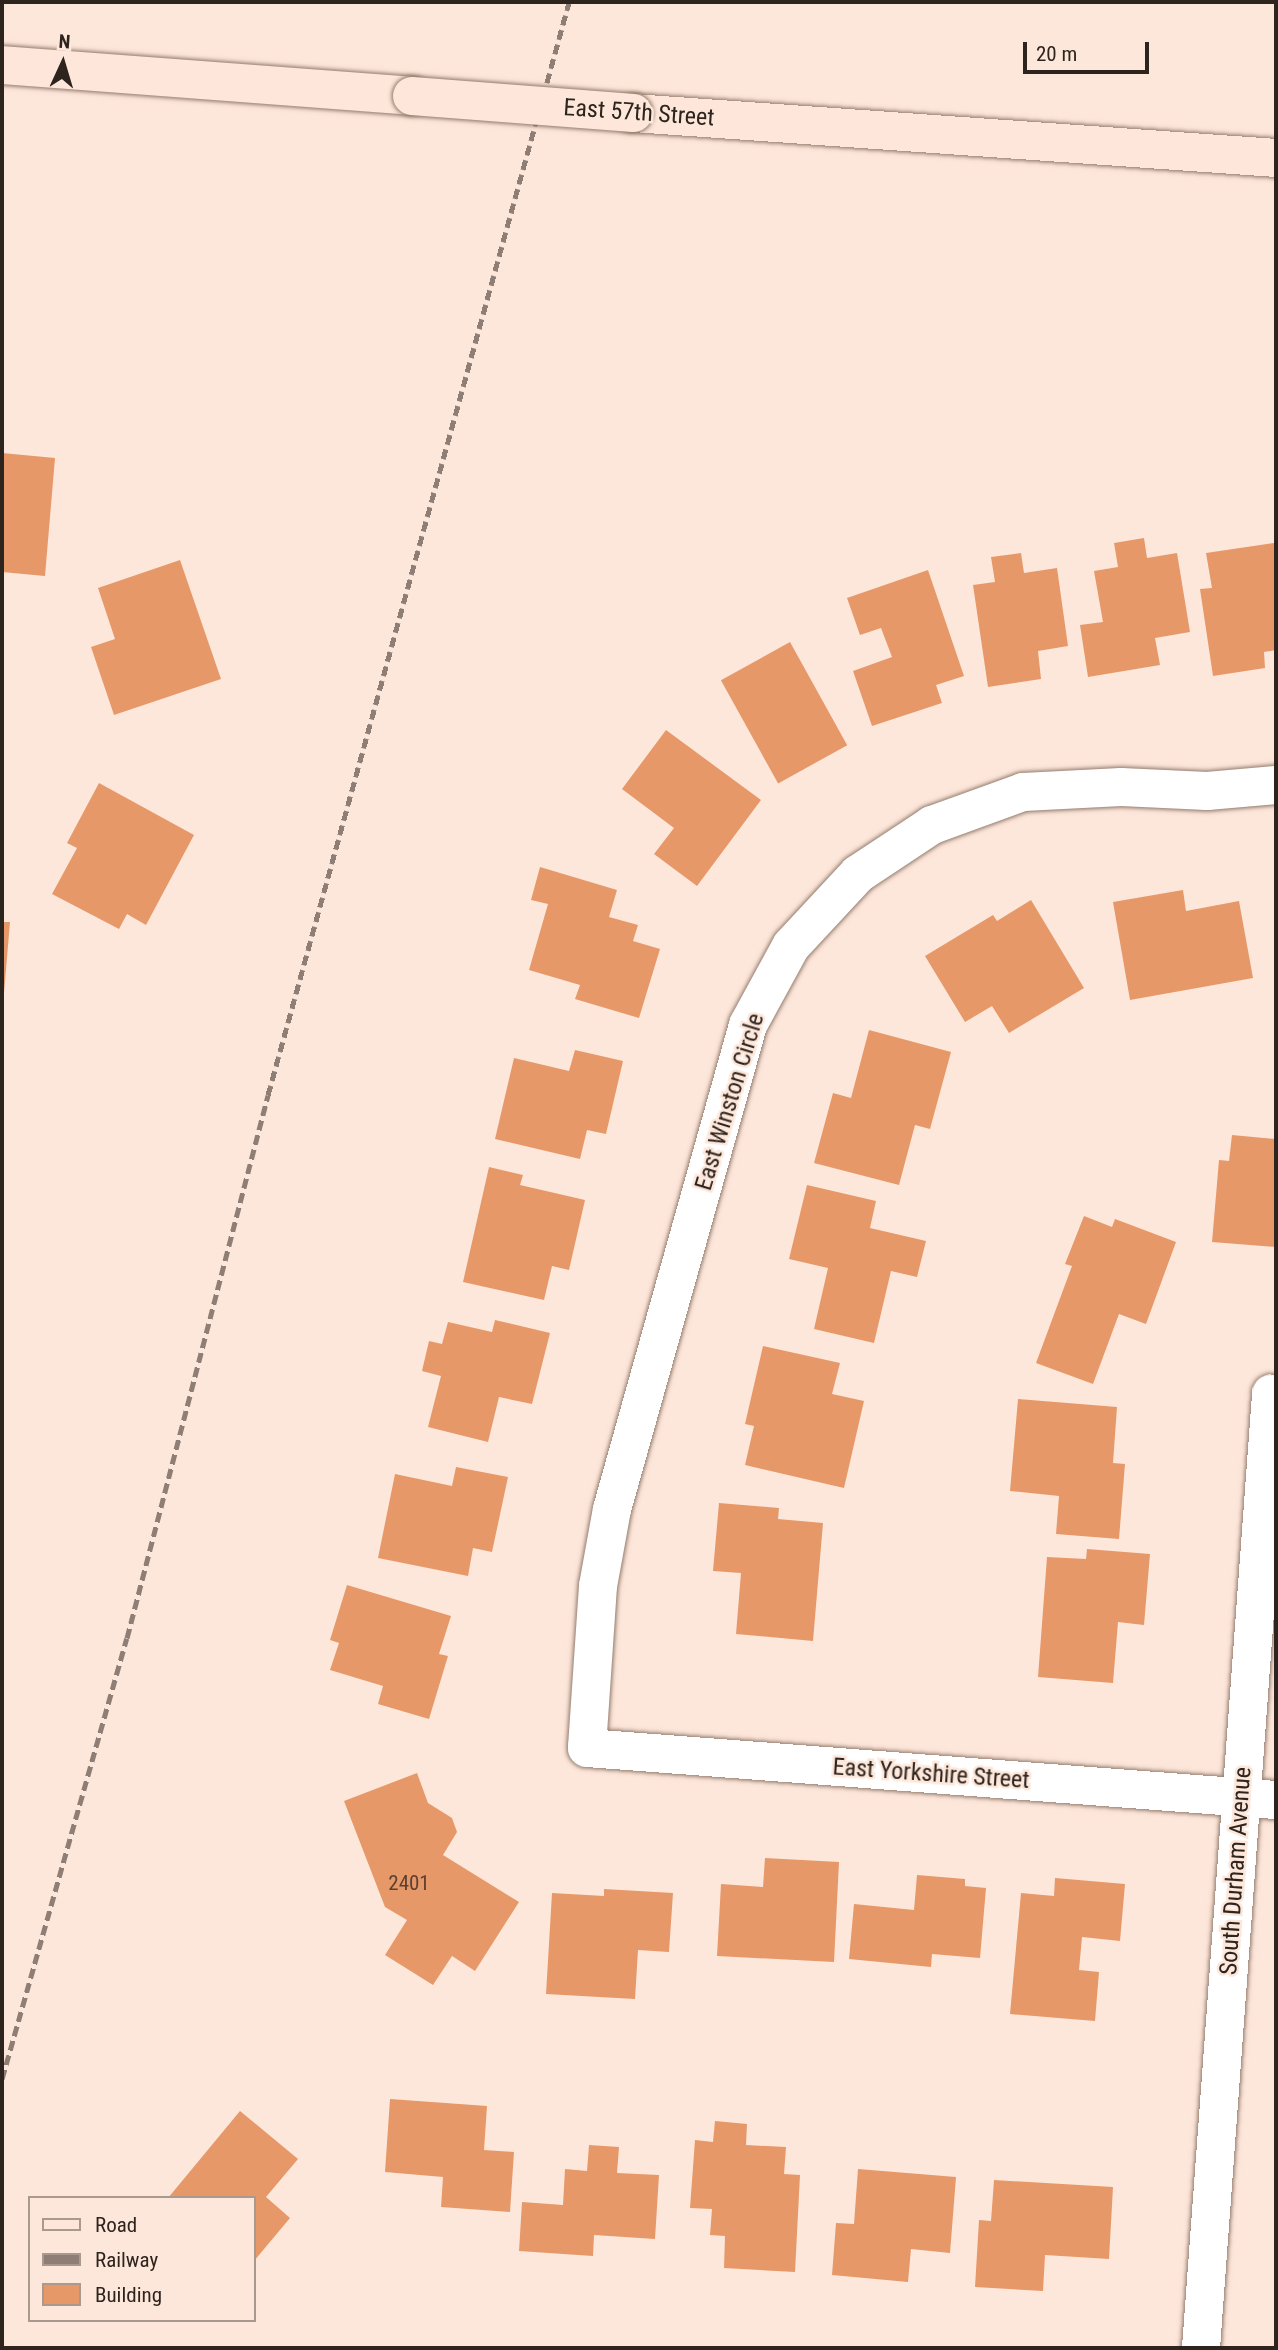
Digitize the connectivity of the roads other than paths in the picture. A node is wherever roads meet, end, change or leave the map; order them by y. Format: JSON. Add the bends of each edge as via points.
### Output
{"nodes":[{"id":1,"x":2,"y":65,"type":"edge"},
{"id":2,"x":1276,"y":158,"type":"edge"},
{"id":3,"x":1276,"y":785,"type":"edge"},
{"id":4,"x":1271,"y":1394,"type":"dead end"},
{"id":5,"x":587,"y":1748,"type":"joint"},
{"id":6,"x":1259,"y":1799,"type":"edge"},
{"id":7,"x":1201,"y":2348,"type":"edge"}],
"edges":[{"from":1,"to":2,"type":"main road","name":"East 57th Street","bridge":true},
{"from":3,"to":5,"type":"street","name":"East Winston Circle","via":[[1207,791],[1121,787],[1023,792],[932,825],[858,874],[791,946],[748,1025],[612,1509],[598,1586]]},
{"from":4,"to":6,"type":"street","name":"South Durham Avenue"},
{"from":5,"to":6,"type":"street","name":"East Yorkshire Street"},
{"from":6,"to":7,"type":"street","name":"South Durham Avenue"}]}
